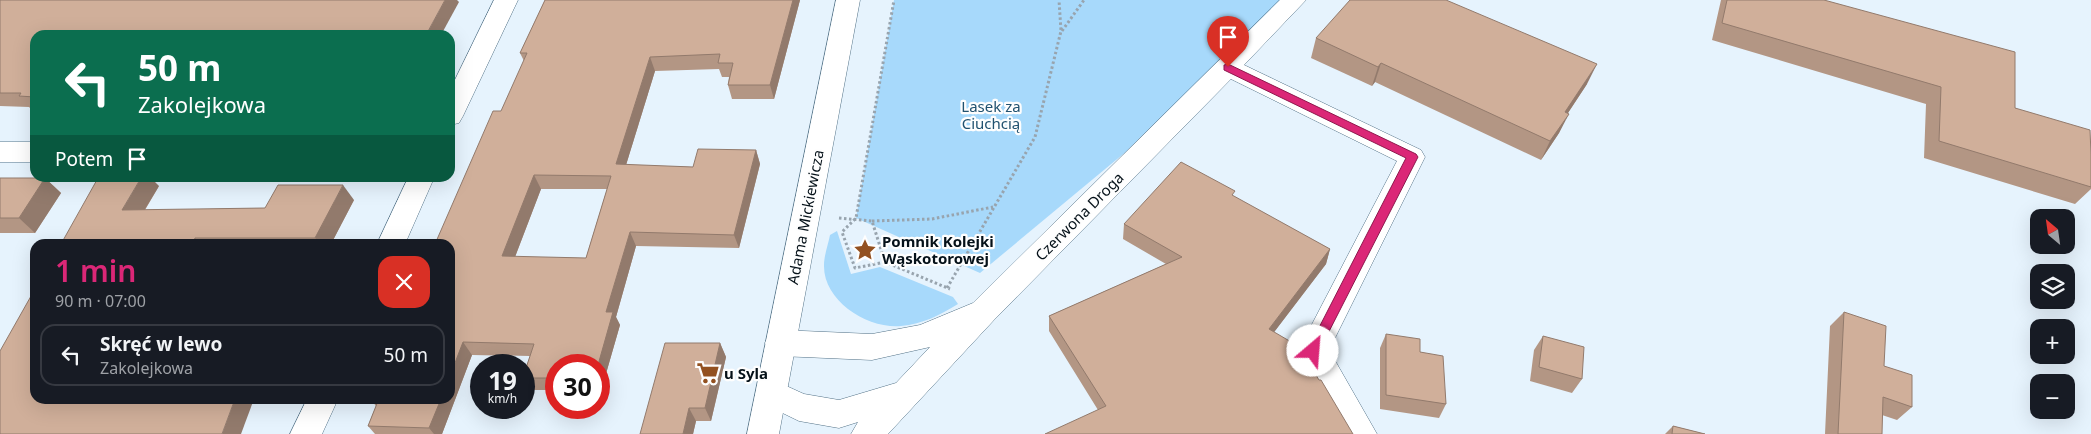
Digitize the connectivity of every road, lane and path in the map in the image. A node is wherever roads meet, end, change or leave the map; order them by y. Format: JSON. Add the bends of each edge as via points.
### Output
{"nodes":[{"id":1,"x":506,"y":0,"type":"edge"},
{"id":2,"x":848,"y":0,"type":"edge"},
{"id":3,"x":894,"y":0,"type":"edge"},
{"id":4,"x":1059,"y":0,"type":"edge"},
{"id":5,"x":1084,"y":0,"type":"edge"},
{"id":6,"x":1294,"y":0,"type":"edge"},
{"id":7,"x":1061,"y":31,"type":"junction"},
{"id":8,"x":1228,"y":67,"type":"junction"},
{"id":9,"x":455,"y":106,"type":"edge"},
{"id":10,"x":0,"y":152,"type":"edge"},
{"id":11,"x":30,"y":152,"type":"edge"},
{"id":12,"x":419,"y":182,"type":"edge"},
{"id":13,"x":993,"y":207,"type":"junction"},
{"id":14,"x":856,"y":218,"type":"junction"},
{"id":15,"x":872,"y":221,"type":"junction"},
{"id":16,"x":393,"y":239,"type":"edge"},
{"id":17,"x":885,"y":262,"type":"junction"},
{"id":18,"x":984,"y":311,"type":"junction"},
{"id":19,"x":780,"y":343,"type":"junction"},
{"id":20,"x":771,"y":392,"type":"junction"},
{"id":21,"x":909,"y":393,"type":"junction"},
{"id":22,"x":320,"y":404,"type":"edge"},
{"id":23,"x":306,"y":434,"type":"edge"},
{"id":24,"x":763,"y":434,"type":"edge"},
{"id":25,"x":867,"y":434,"type":"edge"},
{"id":26,"x":1362,"y":434,"type":"edge"}],
"edges":[{"from":1,"to":9,"type":"street"},
{"from":2,"to":19,"type":"street","name":"Adama Mickiewicza"},
{"from":3,"to":14,"type":"path"},
{"from":4,"to":7,"type":"path"},
{"from":5,"to":7,"type":"path"},
{"from":6,"to":8,"type":"street","name":"Czerwona Droga"},
{"from":7,"to":13,"type":"path","via":[[1035,137]]},
{"from":8,"to":18,"type":"street","name":"Czerwona Droga"},
{"from":8,"to":26,"type":"street","via":[[1412,157],[1313,351]]},
{"from":10,"to":11,"type":"street"},
{"from":12,"to":16,"type":"street"},
{"from":13,"to":15,"type":"path","via":[[914,222]]},
{"from":13,"to":17,"type":"path","via":[[946,288]]},
{"from":14,"to":15,"type":"path"},
{"from":14,"to":17,"type":"path","via":[[842,232],[855,268]]},
{"from":15,"to":17,"type":"path"},
{"from":18,"to":19,"type":"street","via":[[924,337],[872,347]]},
{"from":18,"to":21,"type":"street","name":"Czerwona Droga"},
{"from":19,"to":20,"type":"street","name":"Adama Mickiewicza"},
{"from":20,"to":21,"type":"street","via":[[798,407],[838,414]]},
{"from":20,"to":24,"type":"street","name":"Adama Mickiewicza"},
{"from":21,"to":25,"type":"street","name":"Czerwona Droga"},
{"from":22,"to":23,"type":"street"}]}
